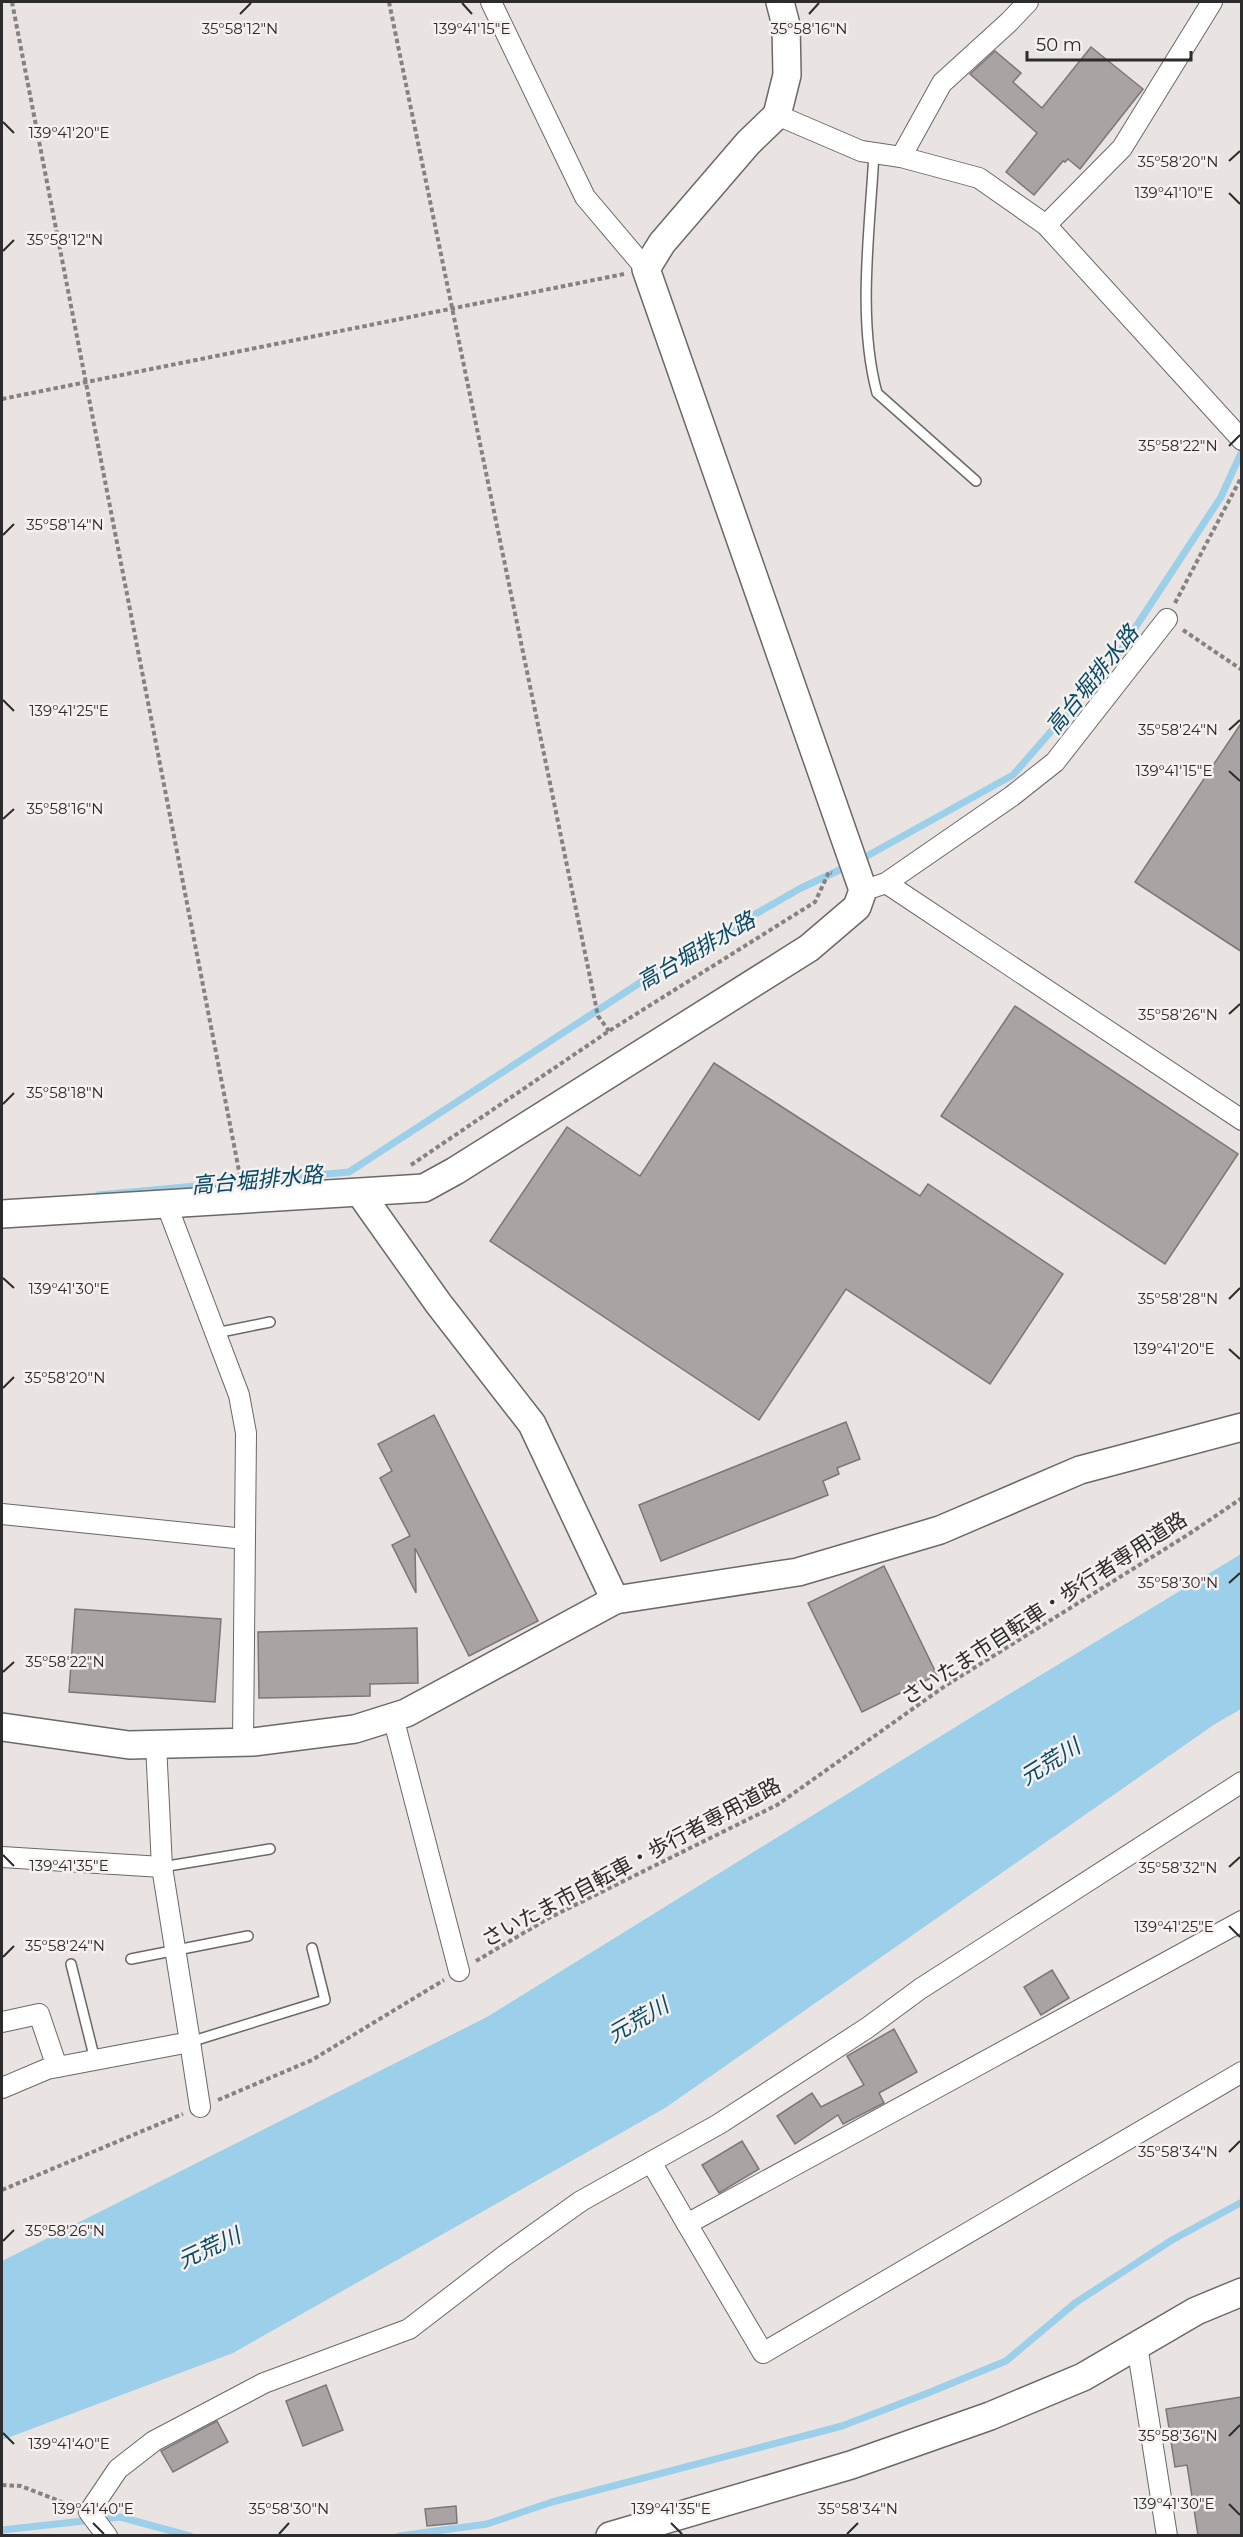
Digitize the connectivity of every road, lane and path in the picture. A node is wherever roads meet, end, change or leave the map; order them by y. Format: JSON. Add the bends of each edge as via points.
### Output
{"nodes":[{"id":1,"x":12,"y":2,"type":"edge"},
{"id":2,"x":389,"y":2,"type":"edge"},
{"id":3,"x":491,"y":2,"type":"edge"},
{"id":4,"x":780,"y":2,"type":"edge"},
{"id":5,"x":1028,"y":2,"type":"edge"},
{"id":6,"x":1212,"y":2,"type":"edge"},
{"id":7,"x":777,"y":115,"type":"junction"},
{"id":8,"x":874,"y":153,"type":"junction"},
{"id":9,"x":901,"y":157,"type":"junction"},
{"id":10,"x":1046,"y":225,"type":"junction"},
{"id":11,"x":646,"y":269,"type":"junction"},
{"id":12,"x":453,"y":309,"type":"junction"},
{"id":13,"x":85,"y":381,"type":"junction"},
{"id":14,"x":2,"y":399,"type":"edge"},
{"id":15,"x":1242,"y":440,"type":"edge"},
{"id":16,"x":1242,"y":476,"type":"edge"},
{"id":17,"x":976,"y":481,"type":"dead end"},
{"id":18,"x":1167,"y":619,"type":"junction"},
{"id":19,"x":1242,"y":670,"type":"edge"},
{"id":20,"x":870,"y":885,"type":"junction"},
{"id":21,"x":609,"y":1031,"type":"junction"},
{"id":22,"x":1242,"y":1120,"type":"edge"},
{"id":23,"x":411,"y":1165,"type":"dead end"},
{"id":24,"x":360,"y":1192,"type":"junction"},
{"id":25,"x":244,"y":1199,"type":"junction"},
{"id":26,"x":166,"y":1203,"type":"junction"},
{"id":27,"x":2,"y":1214,"type":"edge"},
{"id":28,"x":270,"y":1322,"type":"dead end"},
{"id":29,"x":216,"y":1333,"type":"junction"},
{"id":30,"x":1242,"y":1427,"type":"edge"},
{"id":31,"x":1242,"y":1498,"type":"edge"},
{"id":32,"x":2,"y":1514,"type":"edge"},
{"id":33,"x":245,"y":1539,"type":"junction"},
{"id":34,"x":615,"y":1600,"type":"junction"},
{"id":35,"x":393,"y":1717,"type":"junction"},
{"id":36,"x":2,"y":1727,"type":"edge"},
{"id":37,"x":243,"y":1743,"type":"junction"},
{"id":38,"x":156,"y":1744,"type":"junction"},
{"id":39,"x":1242,"y":1782,"type":"edge"},
{"id":40,"x":270,"y":1849,"type":"dead end"},
{"id":41,"x":2,"y":1857,"type":"edge"},
{"id":42,"x":162,"y":1867,"type":"junction"},
{"id":43,"x":1242,"y":1921,"type":"edge"},
{"id":44,"x":248,"y":1936,"type":"dead end"},
{"id":45,"x":312,"y":1948,"type":"dead end"},
{"id":46,"x":176,"y":1951,"type":"junction"},
{"id":47,"x":131,"y":1959,"type":"dead end"},
{"id":48,"x":71,"y":1964,"type":"dead end"},
{"id":49,"x":459,"y":1971,"type":"junction"},
{"id":50,"x":2,"y":2022,"type":"edge"},
{"id":51,"x":190,"y":2042,"type":"junction"},
{"id":52,"x":95,"y":2060,"type":"junction"},
{"id":53,"x":57,"y":2067,"type":"junction"},
{"id":54,"x":1242,"y":2072,"type":"edge"},
{"id":55,"x":2,"y":2088,"type":"edge"},
{"id":56,"x":200,"y":2107,"type":"junction"},
{"id":57,"x":651,"y":2162,"type":"junction"},
{"id":58,"x":2,"y":2190,"type":"edge"},
{"id":59,"x":687,"y":2224,"type":"junction"},
{"id":60,"x":1242,"y":2292,"type":"edge"},
{"id":61,"x":1137,"y":2345,"type":"junction"},
{"id":62,"x":2,"y":2485,"type":"edge"},
{"id":63,"x":89,"y":2512,"type":"junction"},
{"id":64,"x":107,"y":2535,"type":"edge"},
{"id":65,"x":610,"y":2535,"type":"edge"},
{"id":66,"x":1167,"y":2535,"type":"edge"}],
"edges":[{"from":1,"to":13,"type":"path"},
{"from":2,"to":12,"type":"path"},
{"from":3,"to":11,"type":"street","via":[[585,197]]},
{"from":4,"to":7,"type":"street","via":[[786,25],[787,75]]},
{"from":5,"to":9,"type":"street","via":[[942,83]]},
{"from":6,"to":10,"type":"street","via":[[1122,148]]},
{"from":7,"to":8,"type":"street"},
{"from":7,"to":11,"type":"street","via":[[662,243]]},
{"from":8,"to":9,"type":"street"},
{"from":8,"to":17,"type":"lane","via":[[866,320],[877,393]]},
{"from":9,"to":10,"type":"street","via":[[979,178]]},
{"from":10,"to":15,"type":"street"},
{"from":11,"to":12,"type":"path"},
{"from":11,"to":20,"type":"street"},
{"from":12,"to":13,"type":"path"},
{"from":12,"to":21,"type":"path","via":[[598,1016]]},
{"from":13,"to":14,"type":"path"},
{"from":13,"to":25,"type":"path"},
{"from":16,"to":18,"type":"path"},
{"from":18,"to":19,"type":"path"},
{"from":18,"to":20,"type":"street","via":[[1055,762],[1012,796]]},
{"from":20,"to":21,"type":"path","via":[[829,872],[814,902]]},
{"from":20,"to":22,"type":"street"},
{"from":20,"to":24,"type":"street","via":[[857,907],[809,948],[455,1171],[424,1188]]},
{"from":21,"to":23,"type":"path"},
{"from":24,"to":25,"type":"street"},
{"from":24,"to":34,"type":"street","via":[[438,1303],[532,1424]]},
{"from":25,"to":26,"type":"street"},
{"from":26,"to":27,"type":"street"},
{"from":26,"to":29,"type":"street"},
{"from":28,"to":29,"type":"lane"},
{"from":29,"to":33,"type":"street","via":[[240,1395],[246,1434]]},
{"from":30,"to":34,"type":"street","via":[[1080,1470],[940,1530],[798,1572]]},
{"from":31,"to":49,"type":"path","name":"さいたま市自転車・歩行者専用道路","via":[[945,1686],[777,1805],[549,1918]]},
{"from":32,"to":33,"type":"street"},
{"from":33,"to":37,"type":"street"},
{"from":34,"to":35,"type":"street"},
{"from":35,"to":37,"type":"street","via":[[355,1729]]},
{"from":35,"to":49,"type":"street"},
{"from":36,"to":38,"type":"street","via":[[129,1745]]},
{"from":37,"to":38,"type":"street"},
{"from":38,"to":42,"type":"street"},
{"from":39,"to":57,"type":"street","via":[[920,1989],[729,2118]]},
{"from":40,"to":42,"type":"lane"},
{"from":41,"to":42,"type":"street"},
{"from":42,"to":46,"type":"street"},
{"from":43,"to":59,"type":"street"},
{"from":44,"to":46,"type":"lane"},
{"from":45,"to":51,"type":"lane","via":[[325,2000]]},
{"from":46,"to":47,"type":"lane"},
{"from":46,"to":51,"type":"street"},
{"from":48,"to":52,"type":"lane"},
{"from":49,"to":56,"type":"path","name":"さいたま市自転車・歩行者専用道路","via":[[312,2060]]},
{"from":50,"to":53,"type":"street","via":[[39,2014]]},
{"from":51,"to":52,"type":"street"},
{"from":51,"to":56,"type":"street"},
{"from":52,"to":53,"type":"street"},
{"from":53,"to":55,"type":"street"},
{"from":54,"to":59,"type":"street","via":[[763,2353]]},
{"from":56,"to":58,"type":"path","name":"さいたま市自転車・歩行者専用道路"},
{"from":57,"to":59,"type":"street"},
{"from":57,"to":63,"type":"street","via":[[581,2201],[409,2329],[264,2383],[154,2441],[118,2469]]},
{"from":60,"to":61,"type":"street","via":[[1196,2311]]},
{"from":61,"to":65,"type":"street","via":[[1083,2377],[990,2416],[851,2465]]},
{"from":61,"to":66,"type":"street"},
{"from":62,"to":63,"type":"path","via":[[21,2486]]},
{"from":63,"to":64,"type":"street"}]}
